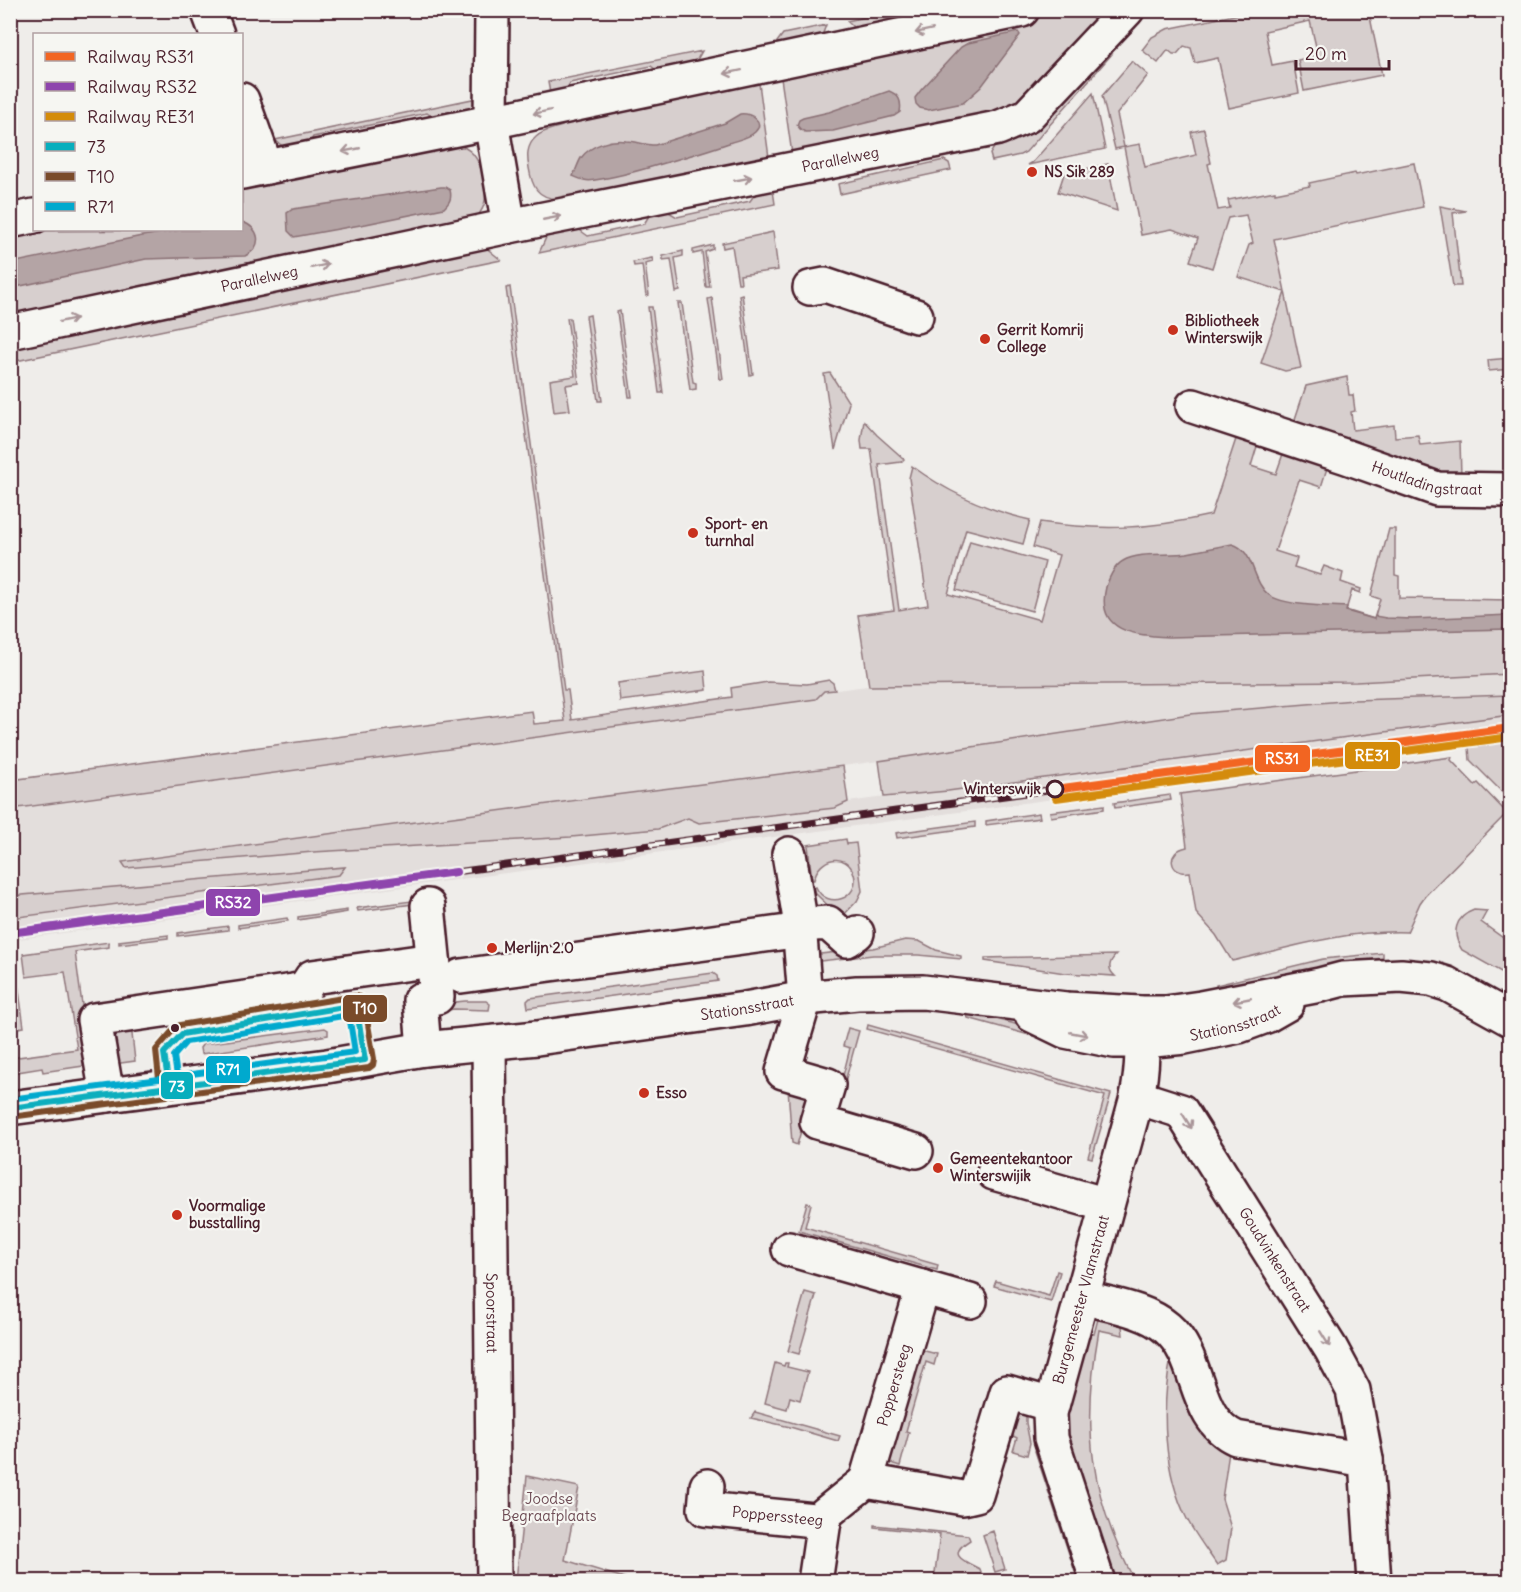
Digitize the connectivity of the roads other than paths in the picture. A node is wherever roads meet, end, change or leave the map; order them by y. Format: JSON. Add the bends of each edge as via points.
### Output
{"nodes":[{"id":1,"x":208,"y":10,"type":"edge"},
{"id":2,"x":492,"y":10,"type":"edge"},
{"id":3,"x":1022,"y":10,"type":"edge"},
{"id":4,"x":1127,"y":10,"type":"edge"},
{"id":5,"x":217,"y":33,"type":"edge"},
{"id":6,"x":243,"y":106,"type":"edge"},
{"id":7,"x":491,"y":122,"type":"junction"},
{"id":8,"x":254,"y":170,"type":"edge"},
{"id":9,"x":33,"y":216,"type":"edge"},
{"id":10,"x":10,"y":221,"type":"edge"},
{"id":11,"x":509,"y":226,"type":"junction"},
{"id":12,"x":810,"y":288,"type":"dead end"},
{"id":13,"x":916,"y":316,"type":"dead end"},
{"id":14,"x":10,"y":332,"type":"edge"},
{"id":15,"x":1193,"y":406,"type":"dead end"},
{"id":16,"x":1510,"y":490,"type":"edge"},
{"id":17,"x":789,"y":854,"type":"dead end"},
{"id":18,"x":428,"y":906,"type":"dead end"},
{"id":19,"x":801,"y":925,"type":"junction"},
{"id":20,"x":857,"y":933,"type":"dead end"},
{"id":21,"x":447,"y":968,"type":"junction"},
{"id":22,"x":805,"y":999,"type":"junction"},
{"id":23,"x":1510,"y":1019,"type":"edge"},
{"id":24,"x":1141,"y":1027,"type":"junction"},
{"id":25,"x":489,"y":1043,"type":"junction"},
{"id":26,"x":424,"y":1049,"type":"junction"},
{"id":27,"x":107,"y":1095,"type":"junction"},
{"id":28,"x":1137,"y":1096,"type":"junction"},
{"id":29,"x":10,"y":1108,"type":"edge"},
{"id":30,"x":916,"y":1150,"type":"dead end"},
{"id":31,"x":994,"y":1173,"type":"dead end"},
{"id":32,"x":1107,"y":1205,"type":"junction"},
{"id":33,"x":789,"y":1249,"type":"dead end"},
{"id":34,"x":923,"y":1287,"type":"junction"},
{"id":35,"x":1082,"y":1297,"type":"junction"},
{"id":36,"x":970,"y":1301,"type":"dead end"},
{"id":37,"x":1052,"y":1405,"type":"junction"},
{"id":38,"x":1366,"y":1460,"type":"junction"},
{"id":39,"x":866,"y":1481,"type":"junction"},
{"id":40,"x":707,"y":1486,"type":"dead end"},
{"id":41,"x":824,"y":1521,"type":"junction"},
{"id":42,"x":494,"y":1581,"type":"edge"},
{"id":43,"x":815,"y":1581,"type":"edge"},
{"id":44,"x":1098,"y":1581,"type":"edge"},
{"id":45,"x":1374,"y":1581,"type":"edge"}],
"edges":[{"from":1,"to":5,"type":"street"},
{"from":2,"to":7,"type":"street"},
{"from":3,"to":7,"type":"street","one_way":true},
{"from":11,"to":4,"type":"street","name":"Parallelweg","one_way":true,"via":[[998,128],[1028,116]]},
{"from":6,"to":8,"type":"street"},
{"from":7,"to":8,"type":"street","one_way":true},
{"from":7,"to":11,"type":"street"},
{"from":9,"to":10,"type":"street"},
{"from":14,"to":11,"type":"street","name":"Parallelweg","one_way":true},
{"from":12,"to":13,"type":"street","via":[[825,285]]},
{"from":15,"to":16,"type":"street","name":"Houtladingstraat","via":[[1437,489]]},
{"from":17,"to":19,"type":"street"},
{"from":18,"to":21,"type":"street"},
{"from":19,"to":20,"type":"street","via":[[828,923],[847,939]]},
{"from":19,"to":21,"type":"street","via":[[787,932]]},
{"from":19,"to":22,"type":"street"},
{"from":21,"to":26,"type":"street","via":[[437,997],[420,1000]]},
{"from":21,"to":27,"type":"street","via":[[312,977],[304,989],[293,992],[94,1020]]},
{"from":22,"to":24,"type":"street","name":"Stationsstraat","via":[[923,992],[1066,1009]]},
{"from":22,"to":25,"type":"street","name":"Stationsstraat"},
{"from":22,"to":30,"type":"street","via":[[783,1072],[828,1085],[817,1122]]},
{"from":23,"to":24,"type":"street","name":"Stationsstraat","via":[[1447,984],[1401,976],[1343,979],[1166,1012]]},
{"from":24,"to":28,"type":"street","name":"Burgemeester Vlamstraat","via":[[1142,1069]]},
{"from":25,"to":26,"type":"street","name":"Stationsstraat"},
{"from":25,"to":42,"type":"street","name":"Spoorstraat"},
{"from":26,"to":27,"type":"street","name":"Stationsstraat"},
{"from":27,"to":29,"type":"street","name":"Stationsstraat"},
{"from":28,"to":32,"type":"street","name":"Burgemeester Vlamstraat"},
{"from":28,"to":38,"type":"street","name":"Goudvinkenstraat","one_way":true,"via":[[1181,1112],[1331,1349],[1353,1390]]},
{"from":31,"to":32,"type":"street"},
{"from":32,"to":35,"type":"street","name":"Burgemeester Vlamstraat"},
{"from":33,"to":34,"type":"street"},
{"from":34,"to":36,"type":"street"},
{"from":34,"to":39,"type":"street","name":"Poppersteeg"},
{"from":35,"to":37,"type":"street","name":"Burgemeester Vlamstraat"},
{"from":35,"to":38,"type":"street","via":[[1141,1313],[1157,1320],[1174,1335],[1189,1358],[1209,1415],[1226,1433],[1236,1438]]},
{"from":37,"to":39,"type":"street","via":[[1006,1392],[976,1495],[963,1498]]},
{"from":37,"to":44,"type":"street","name":"Burgemeester Vlamstraat","via":[[1052,1438]]},
{"from":38,"to":45,"type":"street","name":"Goudvinkenstraat"},
{"from":39,"to":41,"type":"street","name":"Popperssteeg","via":[[825,1514]]},
{"from":40,"to":41,"type":"street","name":"Popperssteeg","via":[[705,1509]]},
{"from":41,"to":43,"type":"street"}]}
